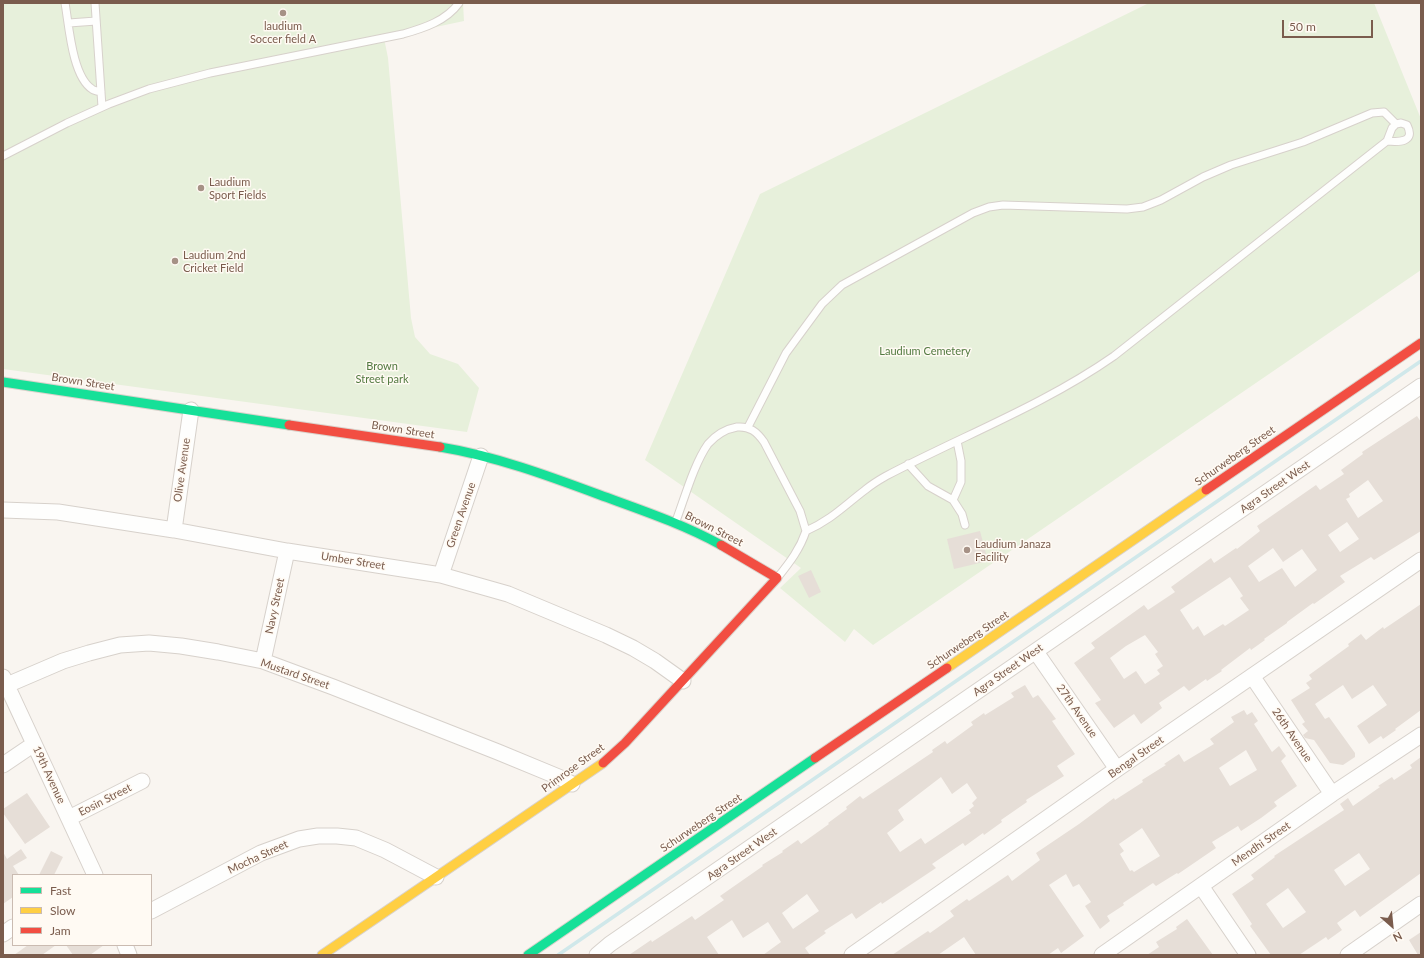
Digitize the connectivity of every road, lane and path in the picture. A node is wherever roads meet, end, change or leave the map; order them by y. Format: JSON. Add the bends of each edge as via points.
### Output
{"nodes":[{"id":1,"x":65,"y":3,"type":"edge"},
{"id":2,"x":95,"y":3,"type":"edge"},
{"id":3,"x":459,"y":3,"type":"edge"},
{"id":4,"x":96,"y":21,"type":"junction"},
{"id":5,"x":69,"y":23,"type":"junction"},
{"id":6,"x":101,"y":92,"type":"junction"},
{"id":7,"x":102,"y":107,"type":"junction"},
{"id":8,"x":1396,"y":124,"type":"junction"},
{"id":9,"x":1387,"y":141,"type":"junction"},
{"id":10,"x":3,"y":156,"type":"edge"},
{"id":11,"x":1421,"y":343,"type":"edge"},
{"id":12,"x":3,"y":382,"type":"edge"},
{"id":13,"x":1421,"y":386,"type":"edge"},
{"id":14,"x":190,"y":410,"type":"junction"},
{"id":15,"x":748,"y":427,"type":"junction"},
{"id":16,"x":956,"y":441,"type":"junction"},
{"id":17,"x":481,"y":456,"type":"junction"},
{"id":18,"x":908,"y":464,"type":"junction"},
{"id":19,"x":953,"y":500,"type":"junction"},
{"id":20,"x":3,"y":510,"type":"edge"},
{"id":21,"x":675,"y":523,"type":"junction"},
{"id":22,"x":965,"y":525,"type":"dead end"},
{"id":23,"x":174,"y":530,"type":"junction"},
{"id":24,"x":806,"y":531,"type":"junction"},
{"id":25,"x":287,"y":551,"type":"junction"},
{"id":26,"x":1421,"y":560,"type":"edge"},
{"id":27,"x":441,"y":575,"type":"junction"},
{"id":28,"x":777,"y":578,"type":"junction"},
{"id":29,"x":1036,"y":652,"type":"junction"},
{"id":30,"x":263,"y":661,"type":"junction"},
{"id":31,"x":1252,"y":676,"type":"junction"},
{"id":32,"x":5,"y":680,"type":"edge"},
{"id":33,"x":683,"y":681,"type":"junction"},
{"id":34,"x":1421,"y":735,"type":"edge"},
{"id":35,"x":34,"y":744,"type":"junction"},
{"id":36,"x":3,"y":765,"type":"edge"},
{"id":37,"x":1117,"y":769,"type":"junction"},
{"id":38,"x":142,"y":781,"type":"dead end"},
{"id":39,"x":572,"y":784,"type":"junction"},
{"id":40,"x":1332,"y":794,"type":"junction"},
{"id":41,"x":69,"y":818,"type":"junction"},
{"id":42,"x":93,"y":874,"type":"edge"},
{"id":43,"x":436,"y":877,"type":"junction"},
{"id":44,"x":1201,"y":886,"type":"junction"},
{"id":45,"x":1421,"y":904,"type":"edge"},
{"id":46,"x":152,"y":910,"type":"edge"},
{"id":47,"x":12,"y":928,"type":"edge"},
{"id":48,"x":3,"y":934,"type":"edge"},
{"id":49,"x":322,"y":955,"type":"edge"},
{"id":50,"x":528,"y":955,"type":"edge"},
{"id":51,"x":597,"y":955,"type":"edge"},
{"id":52,"x":852,"y":955,"type":"edge"},
{"id":53,"x":1102,"y":955,"type":"edge"},
{"id":54,"x":1248,"y":955,"type":"edge"},
{"id":55,"x":1348,"y":955,"type":"edge"}],
"edges":[{"from":1,"to":5,"type":"lane"},
{"from":2,"to":4,"type":"lane"},
{"from":3,"to":7,"type":"lane","via":[[439,21],[417,30],[210,73],[149,89]]},
{"from":4,"to":5,"type":"lane"},
{"from":4,"to":6,"type":"lane"},
{"from":5,"to":6,"type":"lane","via":[[75,62],[87,85]]},
{"from":6,"to":7,"type":"lane"},
{"from":7,"to":10,"type":"lane"},
{"from":8,"to":9,"type":"lane"},
{"from":8,"to":9,"type":"lane","via":[[1407,126],[1409,136],[1400,142]]},
{"from":8,"to":15,"type":"lane","via":[[1384,112],[1372,113],[1303,142],[1231,165],[1143,207],[1128,209],[1003,205],[973,213],[842,285],[822,304],[786,353]]},
{"from":9,"to":16,"type":"lane","via":[[1114,356],[1071,384]]},
{"from":11,"to":50,"type":"street","name":"Schurweberg Street"},
{"from":12,"to":14,"type":"street","name":"Brown Street"},
{"from":13,"to":29,"type":"street","name":"Agra Street West"},
{"from":14,"to":17,"type":"street","name":"Brown Street","via":[[458,450]]},
{"from":14,"to":23,"type":"street","name":"Olive Avenue"},
{"from":15,"to":21,"type":"lane","via":[[731,428],[709,443],[697,466]]},
{"from":15,"to":24,"type":"lane","via":[[764,442],[800,511]]},
{"from":16,"to":18,"type":"lane"},
{"from":16,"to":19,"type":"lane","via":[[961,461],[961,482]]},
{"from":17,"to":21,"type":"street","name":"Brown Street","via":[[544,475]]},
{"from":17,"to":27,"type":"street","name":"Green Avenue"},
{"from":18,"to":19,"type":"lane","via":[[928,486]]},
{"from":18,"to":24,"type":"lane","via":[[866,489],[834,516]]},
{"from":19,"to":22,"type":"lane","via":[[962,514]]},
{"from":20,"to":23,"type":"street","name":"Umber Street","via":[[58,512]]},
{"from":21,"to":28,"type":"street","name":"Brown Street","via":[[734,552]]},
{"from":23,"to":25,"type":"street","name":"Umber Street"},
{"from":24,"to":28,"type":"lane","name":"Primrose Street","via":[[792,561]]},
{"from":25,"to":27,"type":"street","name":"Umber Street"},
{"from":25,"to":30,"type":"street","name":"Navy Street"},
{"from":26,"to":31,"type":"street","name":"Bengal Street"},
{"from":27,"to":33,"type":"street","name":"Umber Street","via":[[508,594],[606,635],[655,661]]},
{"from":28,"to":33,"type":"street","name":"Primrose Street"},
{"from":29,"to":37,"type":"street","name":"27th Avenue"},
{"from":29,"to":51,"type":"street","name":"Agra Street West"},
{"from":30,"to":32,"type":"street","name":"Mustard Street","via":[[181,646],[149,643],[120,645],[88,652]]},
{"from":30,"to":39,"type":"street","name":"Mustard Street","via":[[498,752]]},
{"from":31,"to":37,"type":"street","name":"Bengal Street"},
{"from":31,"to":40,"type":"street","name":"26th Avenue"},
{"from":32,"to":35,"type":"street","name":"19th Avenue"},
{"from":33,"to":39,"type":"street","name":"Primrose Street","via":[[604,762]]},
{"from":34,"to":40,"type":"street","name":"Mendhi Street"},
{"from":35,"to":36,"type":"street"},
{"from":35,"to":41,"type":"street","name":"19th Avenue"},
{"from":37,"to":52,"type":"street","name":"Bengal Street"},
{"from":38,"to":41,"type":"street","name":"Eosin Street"},
{"from":39,"to":43,"type":"street","name":"Primrose Street"},
{"from":40,"to":44,"type":"street","name":"Mendhi Street"},
{"from":41,"to":42,"type":"street","name":"19th Avenue"},
{"from":43,"to":46,"type":"street","name":"Mocha Street","via":[[356,838],[318,836],[294,841],[262,853]]},
{"from":43,"to":49,"type":"street","name":"Primrose Street"},
{"from":44,"to":53,"type":"street","name":"Mendhi Street"},
{"from":44,"to":54,"type":"street"},
{"from":45,"to":55,"type":"street"},
{"from":47,"to":48,"type":"street"}]}
